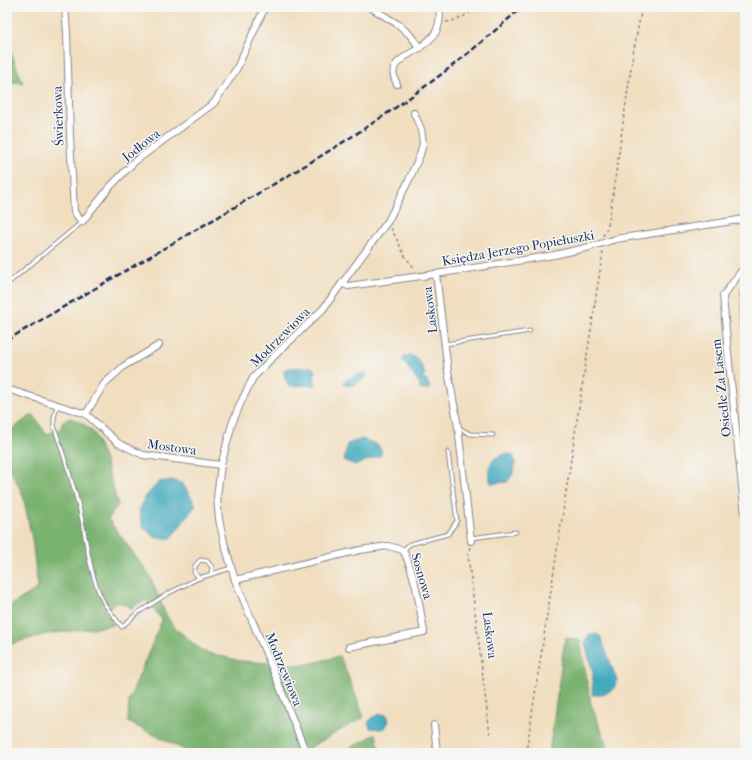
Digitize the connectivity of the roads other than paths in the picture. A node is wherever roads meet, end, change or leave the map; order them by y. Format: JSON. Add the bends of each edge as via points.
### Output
{"nodes":[{"id":1,"x":65,"y":7,"type":"edge"},
{"id":2,"x":265,"y":7,"type":"edge"},
{"id":3,"x":370,"y":7,"type":"edge"},
{"id":4,"x":439,"y":7,"type":"edge"},
{"id":5,"x":420,"y":48,"type":"junction"},
{"id":6,"x":397,"y":84,"type":"dead end"},
{"id":7,"x":414,"y":112,"type":"dead end"},
{"id":8,"x":745,"y":219,"type":"edge"},
{"id":9,"x":82,"y":222,"type":"junction"},
{"id":10,"x":745,"y":266,"type":"edge"},
{"id":11,"x":436,"y":274,"type":"junction"},
{"id":12,"x":342,"y":283,"type":"junction"},
{"id":13,"x":7,"y":284,"type":"edge"},
{"id":14,"x":530,"y":331,"type":"dead end"},
{"id":15,"x":445,"y":344,"type":"junction"},
{"id":16,"x":159,"y":345,"type":"dead end"},
{"id":17,"x":7,"y":389,"type":"edge"},
{"id":18,"x":57,"y":405,"type":"junction"},
{"id":19,"x":86,"y":414,"type":"junction"},
{"id":20,"x":458,"y":427,"type":"junction"},
{"id":21,"x":494,"y":435,"type":"dead end"},
{"id":22,"x":448,"y":452,"type":"dead end"},
{"id":23,"x":221,"y":465,"type":"junction"},
{"id":24,"x":745,"y":515,"type":"edge"},
{"id":25,"x":516,"y":532,"type":"dead end"},
{"id":26,"x":471,"y":540,"type":"joint"},
{"id":27,"x":403,"y":550,"type":"junction"},
{"id":28,"x":231,"y":568,"type":"junction"},
{"id":29,"x":211,"y":574,"type":"junction"},
{"id":30,"x":199,"y":578,"type":"junction"},
{"id":31,"x":235,"y":580,"type":"junction"},
{"id":32,"x":349,"y":647,"type":"dead end"},
{"id":33,"x":434,"y":725,"type":"dead end"},
{"id":34,"x":306,"y":753,"type":"edge"},
{"id":35,"x":437,"y":753,"type":"edge"}],
"edges":[{"from":1,"to":9,"type":"street","name":"Świerkowa","via":[[74,212]]},
{"from":2,"to":9,"type":"street","name":"Jodłowa","via":[[237,68],[214,104],[134,162]]},
{"from":3,"to":5,"type":"street","via":[[399,25]]},
{"from":4,"to":5,"type":"street","via":[[440,23],[436,32]]},
{"from":5,"to":6,"type":"street","via":[[397,62],[394,69]]},
{"from":7,"to":12,"type":"street","name":"Modrzewiowa","via":[[423,143],[420,155],[388,220]]},
{"from":8,"to":11,"type":"street","name":"Księdza Jerzego Popiełuszki"},
{"from":9,"to":13,"type":"lane","name":"Jodłowa"},
{"from":10,"to":24,"type":"street","name":"Osiedle Za Lasem","via":[[723,296]]},
{"from":11,"to":12,"type":"street","name":"Księdza Jerzego Popiełuszki","via":[[348,286]]},
{"from":11,"to":15,"type":"street","name":"Laskowa"},
{"from":12,"to":23,"type":"street","name":"Modrzewiowa","via":[[324,309],[253,378],[232,424]]},
{"from":14,"to":15,"type":"lane","name":"Laskowa"},
{"from":15,"to":20,"type":"street","name":"Laskowa"},
{"from":16,"to":19,"type":"street","via":[[124,366],[104,384]]},
{"from":17,"to":18,"type":"street","name":"Mostowa"},
{"from":18,"to":19,"type":"street","name":"Mostowa"},
{"from":18,"to":30,"type":"lane","via":[[54,426],[85,530],[97,588],[104,604],[122,627],[136,614],[167,594]]},
{"from":19,"to":23,"type":"street","name":"Mostowa","via":[[118,443],[143,455]]},
{"from":20,"to":21,"type":"lane","via":[[470,434]]},
{"from":20,"to":26,"type":"street","name":"Laskowa"},
{"from":22,"to":27,"type":"lane","via":[[457,520],[448,534],[410,544]]},
{"from":23,"to":28,"type":"street","name":"Modrzewiowa","via":[[216,497]]},
{"from":25,"to":26,"type":"lane"},
{"from":27,"to":31,"type":"street","name":"Sosnowa","via":[[388,546],[360,550]]},
{"from":27,"to":32,"type":"street","name":"Sosnowa","via":[[416,584],[424,632]]},
{"from":28,"to":29,"type":"lane"},
{"from":28,"to":31,"type":"street","name":"Modrzewiowa"},
{"from":29,"to":30,"type":"lane"},
{"from":29,"to":30,"type":"lane","via":[[212,567],[207,561],[200,560],[194,572]]},
{"from":31,"to":34,"type":"street","name":"Modrzewiowa"},
{"from":33,"to":35,"type":"street"}]}
